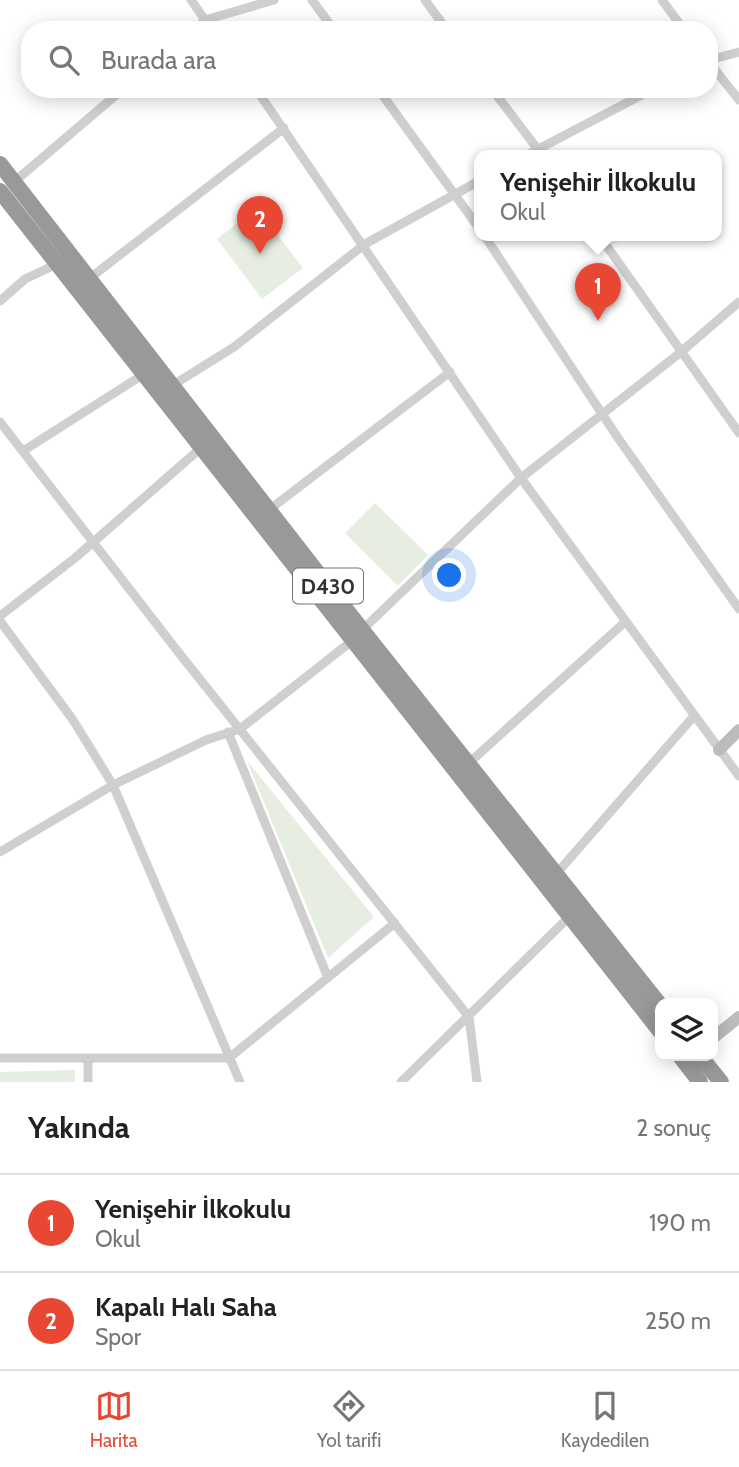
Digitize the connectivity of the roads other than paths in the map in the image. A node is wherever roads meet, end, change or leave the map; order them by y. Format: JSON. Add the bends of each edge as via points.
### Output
{"nodes":[{"id":1,"x":191,"y":0,"type":"edge"},
{"id":2,"x":274,"y":0,"type":"edge"},
{"id":3,"x":312,"y":0,"type":"edge"},
{"id":4,"x":425,"y":0,"type":"edge"},
{"id":5,"x":662,"y":0,"type":"edge"},
{"id":6,"x":205,"y":20,"type":"joint"},
{"id":7,"x":327,"y":21,"type":"edge"},
{"id":8,"x":440,"y":21,"type":"edge"},
{"id":9,"x":677,"y":21,"type":"edge"},
{"id":10,"x":739,"y":52,"type":"edge"},
{"id":11,"x":718,"y":58,"type":"edge"},
{"id":12,"x":718,"y":73,"type":"edge"},
{"id":13,"x":113,"y":98,"type":"edge"},
{"id":14,"x":262,"y":98,"type":"edge"},
{"id":15,"x":385,"y":98,"type":"edge"},
{"id":16,"x":499,"y":98,"type":"edge"},
{"id":17,"x":637,"y":98,"type":"edge"},
{"id":18,"x":739,"y":100,"type":"edge"},
{"id":19,"x":284,"y":128,"type":"junction"},
{"id":20,"x":538,"y":150,"type":"edge"},
{"id":21,"x":544,"y":150,"type":"edge"},
{"id":22,"x":0,"y":164,"type":"edge"},
{"id":23,"x":474,"y":184,"type":"edge"},
{"id":24,"x":7,"y":186,"type":"edge"},
{"id":25,"x":456,"y":194,"type":"junction"},
{"id":26,"x":474,"y":221,"type":"edge"},
{"id":27,"x":488,"y":241,"type":"edge"},
{"id":28,"x":602,"y":241,"type":"edge"},
{"id":29,"x":365,"y":244,"type":"junction"},
{"id":30,"x":57,"y":264,"type":"junction"},
{"id":31,"x":90,"y":278,"type":"junction"},
{"id":32,"x":0,"y":301,"type":"edge"},
{"id":33,"x":739,"y":302,"type":"edge"},
{"id":34,"x":681,"y":352,"type":"junction"},
{"id":35,"x":450,"y":372,"type":"junction"},
{"id":36,"x":144,"y":374,"type":"junction"},
{"id":37,"x":173,"y":385,"type":"junction"},
{"id":38,"x":603,"y":413,"type":"junction"},
{"id":39,"x":0,"y":422,"type":"edge"},
{"id":40,"x":739,"y":433,"type":"edge"},
{"id":41,"x":202,"y":447,"type":"junction"},
{"id":42,"x":23,"y":451,"type":"junction"},
{"id":43,"x":522,"y":478,"type":"junction"},
{"id":44,"x":270,"y":509,"type":"junction"},
{"id":45,"x":94,"y":541,"type":"junction"},
{"id":46,"x":739,"y":609,"type":"edge"},
{"id":47,"x":0,"y":618,"type":"edge"},
{"id":48,"x":625,"y":622,"type":"junction"},
{"id":49,"x":357,"y":635,"type":"junction"},
{"id":50,"x":694,"y":716,"type":"junction"},
{"id":51,"x":240,"y":729,"type":"junction"},
{"id":52,"x":739,"y":730,"type":"edge"},
{"id":53,"x":228,"y":732,"type":"junction"},
{"id":54,"x":719,"y":750,"type":"junction"},
{"id":55,"x":470,"y":762,"type":"junction"},
{"id":56,"x":739,"y":776,"type":"edge"},
{"id":57,"x":113,"y":785,"type":"junction"},
{"id":58,"x":0,"y":852,"type":"edge"},
{"id":59,"x":557,"y":873,"type":"junction"},
{"id":60,"x":570,"y":916,"type":"junction"},
{"id":61,"x":395,"y":923,"type":"junction"},
{"id":62,"x":328,"y":978,"type":"junction"},
{"id":63,"x":655,"y":999,"type":"edge"},
{"id":64,"x":469,"y":1017,"type":"junction"},
{"id":65,"x":739,"y":1017,"type":"edge"},
{"id":66,"x":655,"y":1025,"type":"edge"},
{"id":67,"x":718,"y":1034,"type":"edge"},
{"id":68,"x":0,"y":1058,"type":"edge"},
{"id":69,"x":229,"y":1058,"type":"junction"},
{"id":70,"x":88,"y":1059,"type":"junction"},
{"id":71,"x":684,"y":1061,"type":"edge"},
{"id":72,"x":704,"y":1061,"type":"edge"},
{"id":73,"x":89,"y":1082,"type":"edge"},
{"id":74,"x":240,"y":1082,"type":"edge"},
{"id":75,"x":401,"y":1082,"type":"edge"},
{"id":76,"x":477,"y":1082,"type":"edge"},
{"id":77,"x":700,"y":1082,"type":"edge"},
{"id":78,"x":721,"y":1082,"type":"edge"}],
"edges":[{"from":1,"to":6,"type":"street"},
{"from":2,"to":6,"type":"street"},
{"from":3,"to":7,"type":"street"},
{"from":4,"to":8,"type":"street"},
{"from":5,"to":9,"type":"street"},
{"from":10,"to":11,"type":"street"},
{"from":12,"to":18,"type":"street"},
{"from":13,"to":24,"type":"street"},
{"from":14,"to":19,"type":"street"},
{"from":15,"to":25,"type":"street"},
{"from":16,"to":20,"type":"street"},
{"from":17,"to":21,"type":"street"},
{"from":19,"to":29,"type":"street"},
{"from":19,"to":31,"type":"street"},
{"from":22,"to":24,"type":"highway","number":"D430"},
{"from":23,"to":25,"type":"street"},
{"from":24,"to":30,"type":"highway","number":"D430"},
{"from":24,"to":31,"type":"highway","number":"D430"},
{"from":25,"to":26,"type":"street"},
{"from":25,"to":29,"type":"street"},
{"from":27,"to":38,"type":"street"},
{"from":28,"to":34,"type":"street"},
{"from":29,"to":35,"type":"street"},
{"from":29,"to":37,"type":"street","via":[[234,347]]},
{"from":30,"to":32,"type":"street","via":[[25,279]]},
{"from":30,"to":36,"type":"highway","number":"D430"},
{"from":31,"to":37,"type":"highway","number":"D430"},
{"from":33,"to":34,"type":"street"},
{"from":34,"to":38,"type":"street"},
{"from":34,"to":40,"type":"street"},
{"from":35,"to":43,"type":"street"},
{"from":35,"to":44,"type":"street"},
{"from":36,"to":41,"type":"highway","number":"D430"},
{"from":36,"to":42,"type":"street"},
{"from":37,"to":44,"type":"highway","number":"D430"},
{"from":38,"to":43,"type":"street"},
{"from":38,"to":46,"type":"street"},
{"from":39,"to":42,"type":"street"},
{"from":41,"to":45,"type":"street"},
{"from":41,"to":49,"type":"highway","number":"D430"},
{"from":42,"to":45,"type":"street"},
{"from":43,"to":48,"type":"street"},
{"from":43,"to":49,"type":"street"},
{"from":44,"to":49,"type":"highway","number":"D430"},
{"from":45,"to":47,"type":"street"},
{"from":45,"to":51,"type":"street"},
{"from":47,"to":57,"type":"street","via":[[74,720]]},
{"from":48,"to":50,"type":"street"},
{"from":48,"to":55,"type":"street"},
{"from":49,"to":51,"type":"street"},
{"from":49,"to":55,"type":"highway","number":"D430"},
{"from":49,"to":60,"type":"highway","number":"D430"},
{"from":50,"to":54,"type":"street"},
{"from":50,"to":59,"type":"street"},
{"from":51,"to":53,"type":"street"},
{"from":51,"to":61,"type":"street"},
{"from":52,"to":54,"type":"street"},
{"from":53,"to":57,"type":"street"},
{"from":53,"to":62,"type":"street"},
{"from":54,"to":56,"type":"street"},
{"from":55,"to":59,"type":"highway","number":"D430"},
{"from":57,"to":58,"type":"street"},
{"from":57,"to":69,"type":"street"},
{"from":59,"to":63,"type":"highway","number":"D430"},
{"from":60,"to":64,"type":"street"},
{"from":60,"to":66,"type":"highway","number":"D430"},
{"from":61,"to":62,"type":"street"},
{"from":61,"to":64,"type":"street"},
{"from":62,"to":69,"type":"street"},
{"from":64,"to":75,"type":"street"},
{"from":64,"to":76,"type":"street"},
{"from":65,"to":67,"type":"street"},
{"from":68,"to":70,"type":"street"},
{"from":69,"to":70,"type":"street"},
{"from":69,"to":74,"type":"street"},
{"from":70,"to":73,"type":"street"},
{"from":71,"to":77,"type":"highway"},
{"from":72,"to":78,"type":"highway"}]}
